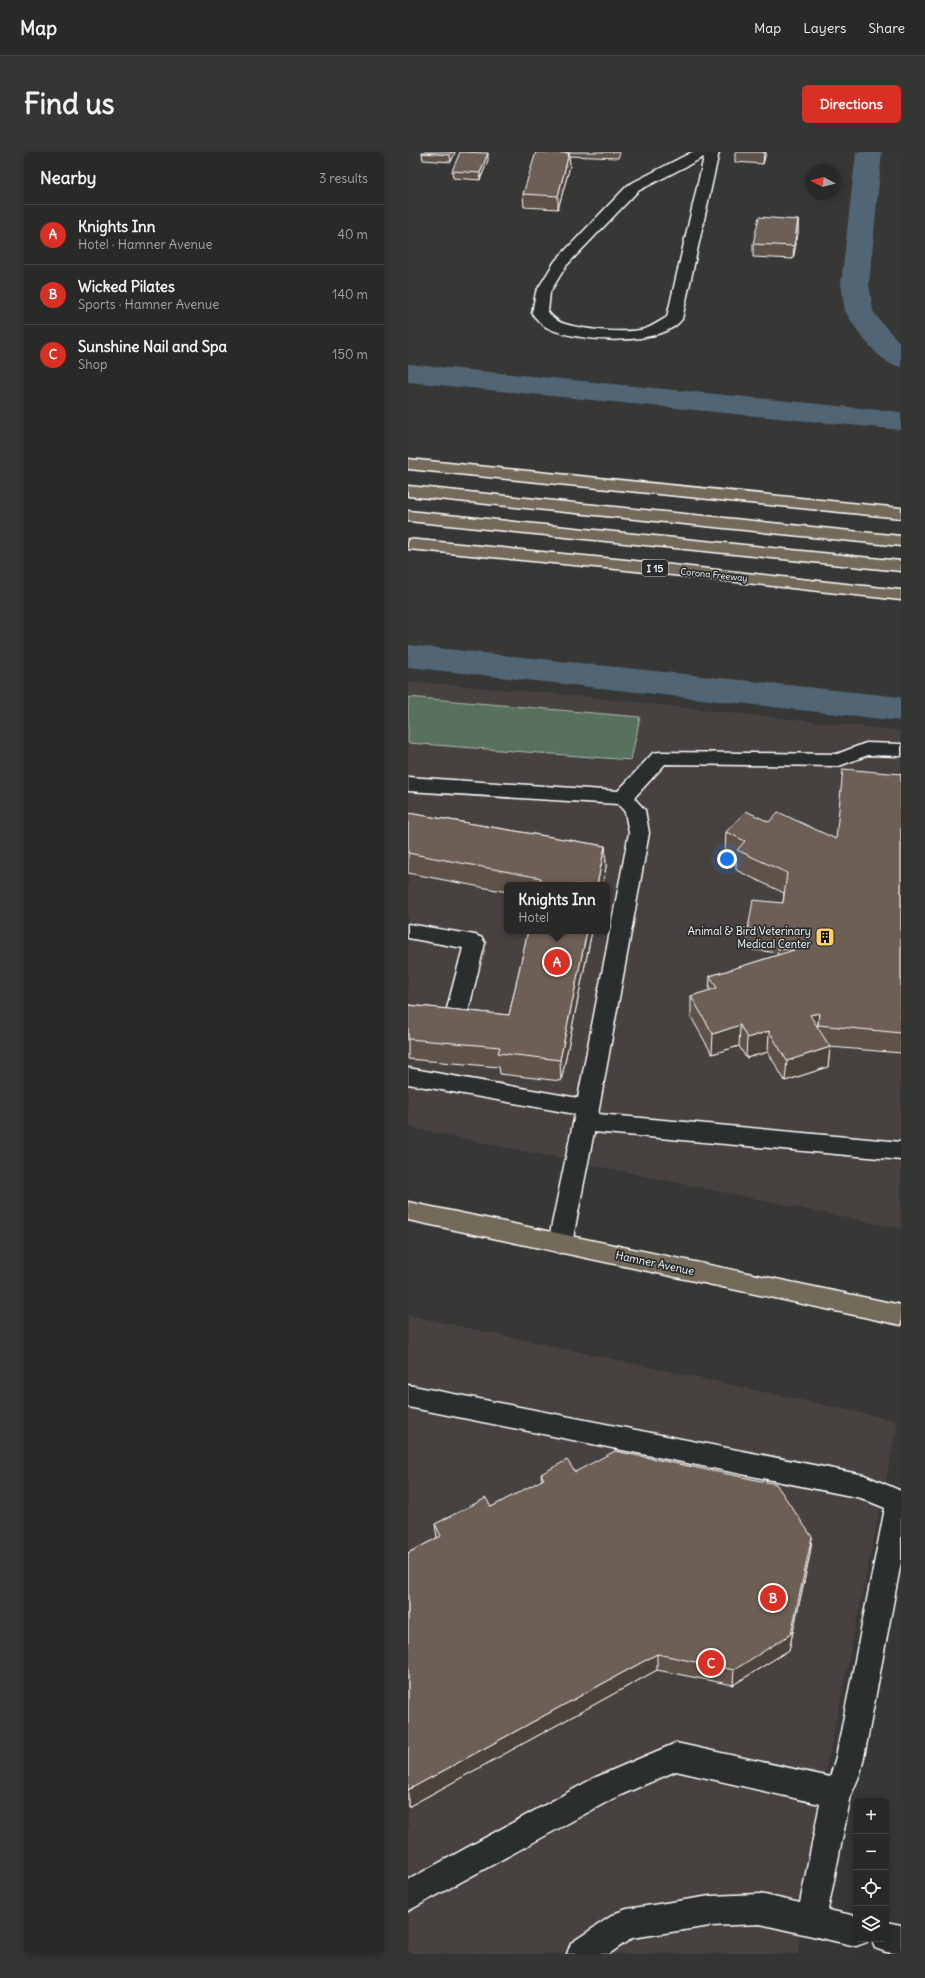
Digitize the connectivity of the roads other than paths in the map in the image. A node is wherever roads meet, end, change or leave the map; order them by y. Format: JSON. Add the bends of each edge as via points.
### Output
{"nodes":[{"id":1,"x":703,"y":152,"type":"edge"},
{"id":2,"x":712,"y":152,"type":"edge"},
{"id":3,"x":408,"y":464,"type":"edge"},
{"id":4,"x":408,"y":486,"type":"edge"},
{"id":5,"x":650,"y":488,"type":"junction"},
{"id":6,"x":408,"y":491,"type":"edge"},
{"id":7,"x":901,"y":513,"type":"edge"},
{"id":8,"x":408,"y":516,"type":"edge"},
{"id":9,"x":408,"y":523,"type":"edge"},
{"id":10,"x":901,"y":541,"type":"edge"},
{"id":11,"x":408,"y":544,"type":"edge"},
{"id":12,"x":626,"y":565,"type":"junction"},
{"id":13,"x":901,"y":566,"type":"edge"},
{"id":14,"x":901,"y":595,"type":"edge"},
{"id":15,"x":901,"y":750,"type":"edge"},
{"id":16,"x":408,"y":784,"type":"edge"},
{"id":17,"x":623,"y":798,"type":"junction"},
{"id":18,"x":408,"y":931,"type":"edge"},
{"id":19,"x":456,"y":1016,"type":"edge"},
{"id":20,"x":408,"y":1076,"type":"edge"},
{"id":21,"x":586,"y":1115,"type":"junction"},
{"id":22,"x":901,"y":1151,"type":"edge"},
{"id":23,"x":408,"y":1211,"type":"edge"},
{"id":24,"x":560,"y":1243,"type":"junction"},
{"id":25,"x":901,"y":1315,"type":"edge"},
{"id":26,"x":408,"y":1396,"type":"edge"},
{"id":27,"x":900,"y":1503,"type":"edge"},
{"id":28,"x":837,"y":1793,"type":"junction"},
{"id":29,"x":408,"y":1896,"type":"edge"},
{"id":30,"x":811,"y":1921,"type":"junction"},
{"id":31,"x":853,"y":1929,"type":"edge"},
{"id":32,"x":889,"y":1938,"type":"edge"},
{"id":33,"x":901,"y":1940,"type":"edge"},
{"id":34,"x":582,"y":1954,"type":"edge"}],
"edges":[{"from":1,"to":2,"type":"lane","via":[[632,188],[560,264],[543,292],[540,313],[554,326],[604,333],[640,334],[660,328],[674,319]]},
{"from":3,"to":5,"type":"main road"},
{"from":4,"to":5,"type":"main road"},
{"from":5,"to":7,"type":"main road"},
{"from":6,"to":10,"type":"main road"},
{"from":8,"to":13,"type":"main road"},
{"from":9,"to":12,"type":"main road","number":"I 15"},
{"from":11,"to":12,"type":"main road","name":"Corona Freeway","number":"I 15"},
{"from":12,"to":14,"type":"main road","name":"Corona Freeway","number":"I 15"},
{"from":15,"to":17,"type":"lane","via":[[866,749],[839,760],[660,758]]},
{"from":16,"to":17,"type":"lane"},
{"from":17,"to":21,"type":"lane","via":[[635,810],[639,833]]},
{"from":18,"to":19,"type":"lane","via":[[475,943]]},
{"from":20,"to":21,"type":"lane"},
{"from":21,"to":22,"type":"lane"},
{"from":21,"to":24,"type":"lane"},
{"from":23,"to":24,"type":"main road","name":"Hamner Avenue"},
{"from":24,"to":25,"type":"main road","name":"Hamner Avenue"},
{"from":26,"to":27,"type":"lane","via":[[864,1487]]},
{"from":27,"to":28,"type":"lane","via":[[850,1757],[846,1774]]},
{"from":28,"to":29,"type":"lane","via":[[676,1757],[604,1788]]},
{"from":28,"to":30,"type":"lane"},
{"from":30,"to":31,"type":"lane"},
{"from":30,"to":34,"type":"lane","via":[[760,1909],[710,1911],[627,1924]]},
{"from":32,"to":33,"type":"lane"}]}
